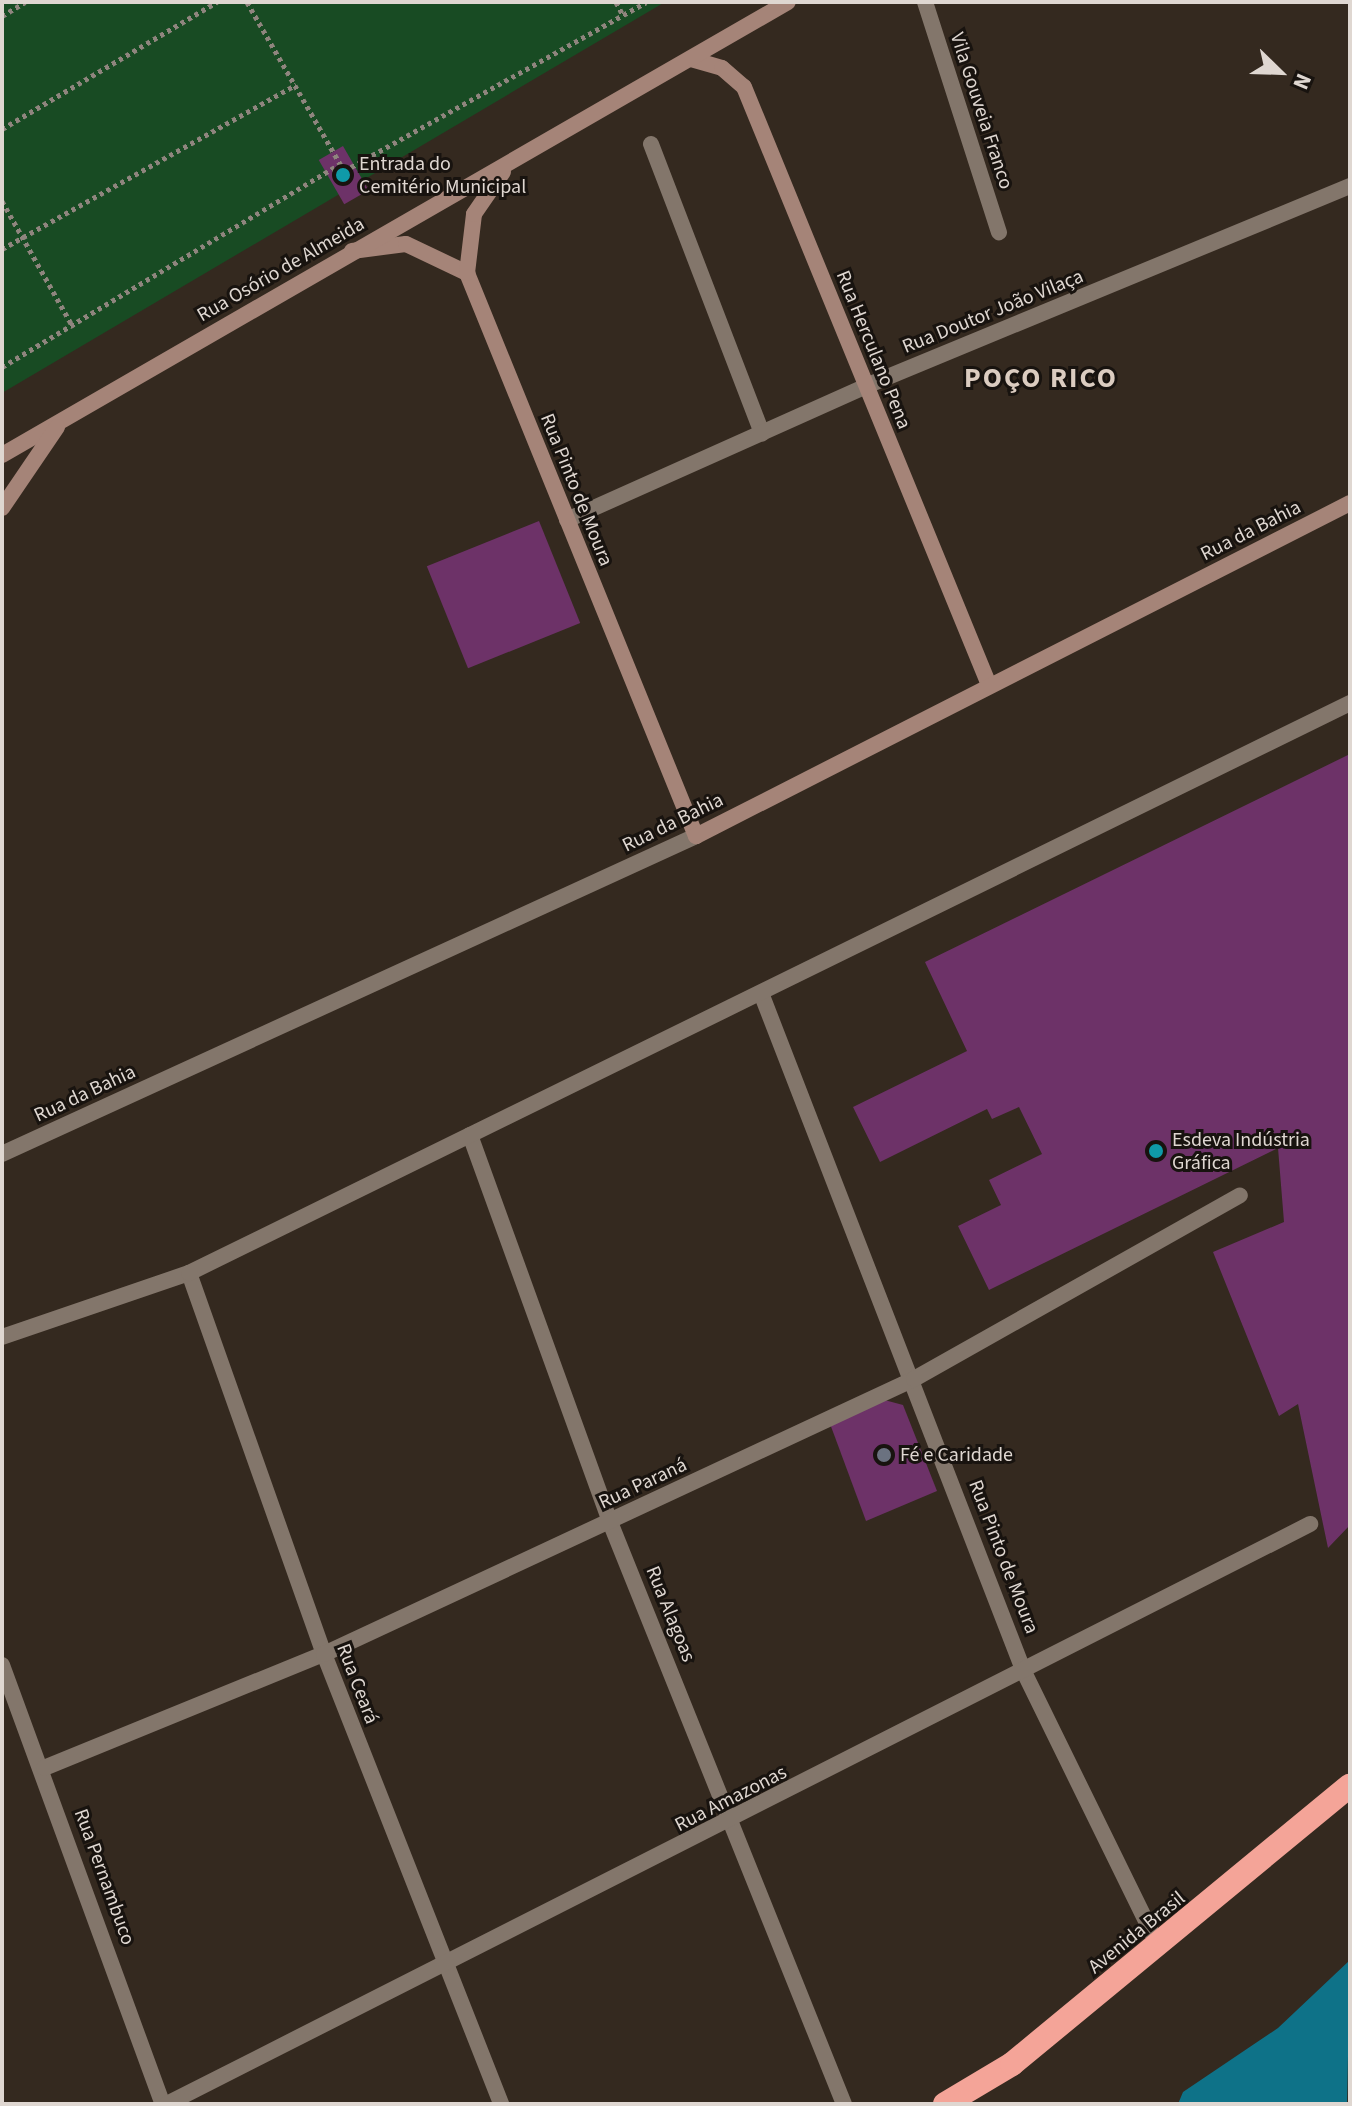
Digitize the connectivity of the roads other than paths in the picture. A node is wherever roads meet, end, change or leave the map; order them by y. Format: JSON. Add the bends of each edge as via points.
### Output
{"nodes":[{"id":1,"x":788,"y":2,"type":"edge"},
{"id":2,"x":925,"y":2,"type":"edge"},
{"id":3,"x":691,"y":59,"type":"junction"},
{"id":4,"x":651,"y":144,"type":"dead end"},
{"id":5,"x":512,"y":162,"type":"junction"},
{"id":6,"x":1350,"y":186,"type":"edge"},
{"id":7,"x":999,"y":232,"type":"dead end"},
{"id":8,"x":352,"y":251,"type":"junction"},
{"id":9,"x":467,"y":273,"type":"junction"},
{"id":10,"x":866,"y":386,"type":"junction"},
{"id":11,"x":63,"y":420,"type":"junction"},
{"id":12,"x":762,"y":433,"type":"junction"},
{"id":13,"x":2,"y":455,"type":"edge"},
{"id":14,"x":1350,"y":503,"type":"edge"},
{"id":15,"x":2,"y":508,"type":"edge"},
{"id":16,"x":567,"y":520,"type":"junction"},
{"id":17,"x":989,"y":685,"type":"junction"},
{"id":18,"x":1350,"y":703,"type":"edge"},
{"id":19,"x":696,"y":836,"type":"junction"},
{"id":20,"x":761,"y":993,"type":"junction"},
{"id":21,"x":470,"y":1135,"type":"junction"},
{"id":22,"x":2,"y":1154,"type":"edge"},
{"id":23,"x":1240,"y":1195,"type":"dead end"},
{"id":24,"x":189,"y":1273,"type":"junction"},
{"id":25,"x":2,"y":1337,"type":"edge"},
{"id":26,"x":914,"y":1379,"type":"junction"},
{"id":27,"x":610,"y":1522,"type":"junction"},
{"id":28,"x":1310,"y":1524,"type":"dead end"},
{"id":29,"x":324,"y":1654,"type":"junction"},
{"id":30,"x":2,"y":1665,"type":"edge"},
{"id":31,"x":1024,"y":1672,"type":"junction"},
{"id":32,"x":44,"y":1768,"type":"junction"},
{"id":33,"x":1350,"y":1785,"type":"edge"},
{"id":34,"x":732,"y":1821,"type":"junction"},
{"id":35,"x":1159,"y":1947,"type":"junction"},
{"id":36,"x":445,"y":1965,"type":"junction"},
{"id":37,"x":165,"y":2104,"type":"edge"},
{"id":38,"x":501,"y":2104,"type":"edge"},
{"id":39,"x":844,"y":2104,"type":"edge"},
{"id":40,"x":945,"y":2104,"type":"edge"}],
"edges":[{"from":1,"to":3,"type":"main road","name":"Rua Osório de Almeida"},
{"from":2,"to":7,"type":"street","name":"Vila Gouveia Franco"},
{"from":3,"to":5,"type":"main road","name":"Rua Osório de Almeida"},
{"from":3,"to":10,"type":"main road","name":"Rua Herculano Pena","via":[[722,68],[744,87]]},
{"from":4,"to":12,"type":"street"},
{"from":5,"to":8,"type":"main road","name":"Rua Osório de Almeida"},
{"from":5,"to":9,"type":"main road","via":[[474,214]]},
{"from":6,"to":10,"type":"street","name":"Rua Doutor João Vilaça"},
{"from":8,"to":9,"type":"main road","via":[[406,244]]},
{"from":8,"to":11,"type":"main road","name":"Rua Osório de Almeida"},
{"from":9,"to":16,"type":"main road","name":"Rua Pinto de Moura"},
{"from":10,"to":12,"type":"street","name":"Rua Doutor João Vilaça"},
{"from":10,"to":17,"type":"main road","name":"Rua Herculano Pena"},
{"from":11,"to":13,"type":"main road","name":"Rua Osório de Almeida"},
{"from":11,"to":15,"type":"main road"},
{"from":12,"to":16,"type":"street","name":"Rua Doutor João Vilaça"},
{"from":14,"to":17,"type":"main road","name":"Rua da Bahia"},
{"from":16,"to":19,"type":"main road","name":"Rua Pinto de Moura"},
{"from":17,"to":19,"type":"main road","name":"Rua da Bahia"},
{"from":18,"to":20,"type":"street"},
{"from":19,"to":22,"type":"street","name":"Rua da Bahia"},
{"from":20,"to":21,"type":"street"},
{"from":20,"to":26,"type":"street","name":"Rua Pinto de Moura"},
{"from":21,"to":24,"type":"street"},
{"from":21,"to":27,"type":"street","name":"Rua Alagoas"},
{"from":23,"to":26,"type":"street","name":"Rua Paraná"},
{"from":24,"to":25,"type":"street"},
{"from":24,"to":29,"type":"street","name":"Rua Ceará"},
{"from":26,"to":27,"type":"street","name":"Rua Paraná"},
{"from":26,"to":31,"type":"street","name":"Rua Pinto de Moura"},
{"from":27,"to":29,"type":"street","name":"Rua Paraná"},
{"from":27,"to":34,"type":"street","name":"Rua Alagoas"},
{"from":28,"to":31,"type":"street","name":"Rua Amazonas"},
{"from":29,"to":32,"type":"street","name":"Rua Paraná"},
{"from":29,"to":36,"type":"street","name":"Rua Ceará"},
{"from":30,"to":32,"type":"street","name":"Rua Pernambuco"},
{"from":31,"to":34,"type":"street","name":"Rua Amazonas"},
{"from":31,"to":35,"type":"street","name":"Rua Pinto de Moura"},
{"from":32,"to":37,"type":"street","name":"Rua Pernambuco"},
{"from":33,"to":35,"type":"highway","name":"Avenida Brasil"},
{"from":34,"to":36,"type":"street","name":"Rua Amazonas"},
{"from":34,"to":39,"type":"street","name":"Rua Alagoas"},
{"from":35,"to":40,"type":"highway","name":"Avenida Brasil","via":[[1012,2064]]},
{"from":36,"to":37,"type":"street","name":"Rua Amazonas"},
{"from":36,"to":38,"type":"street","name":"Rua Ceará"}]}
